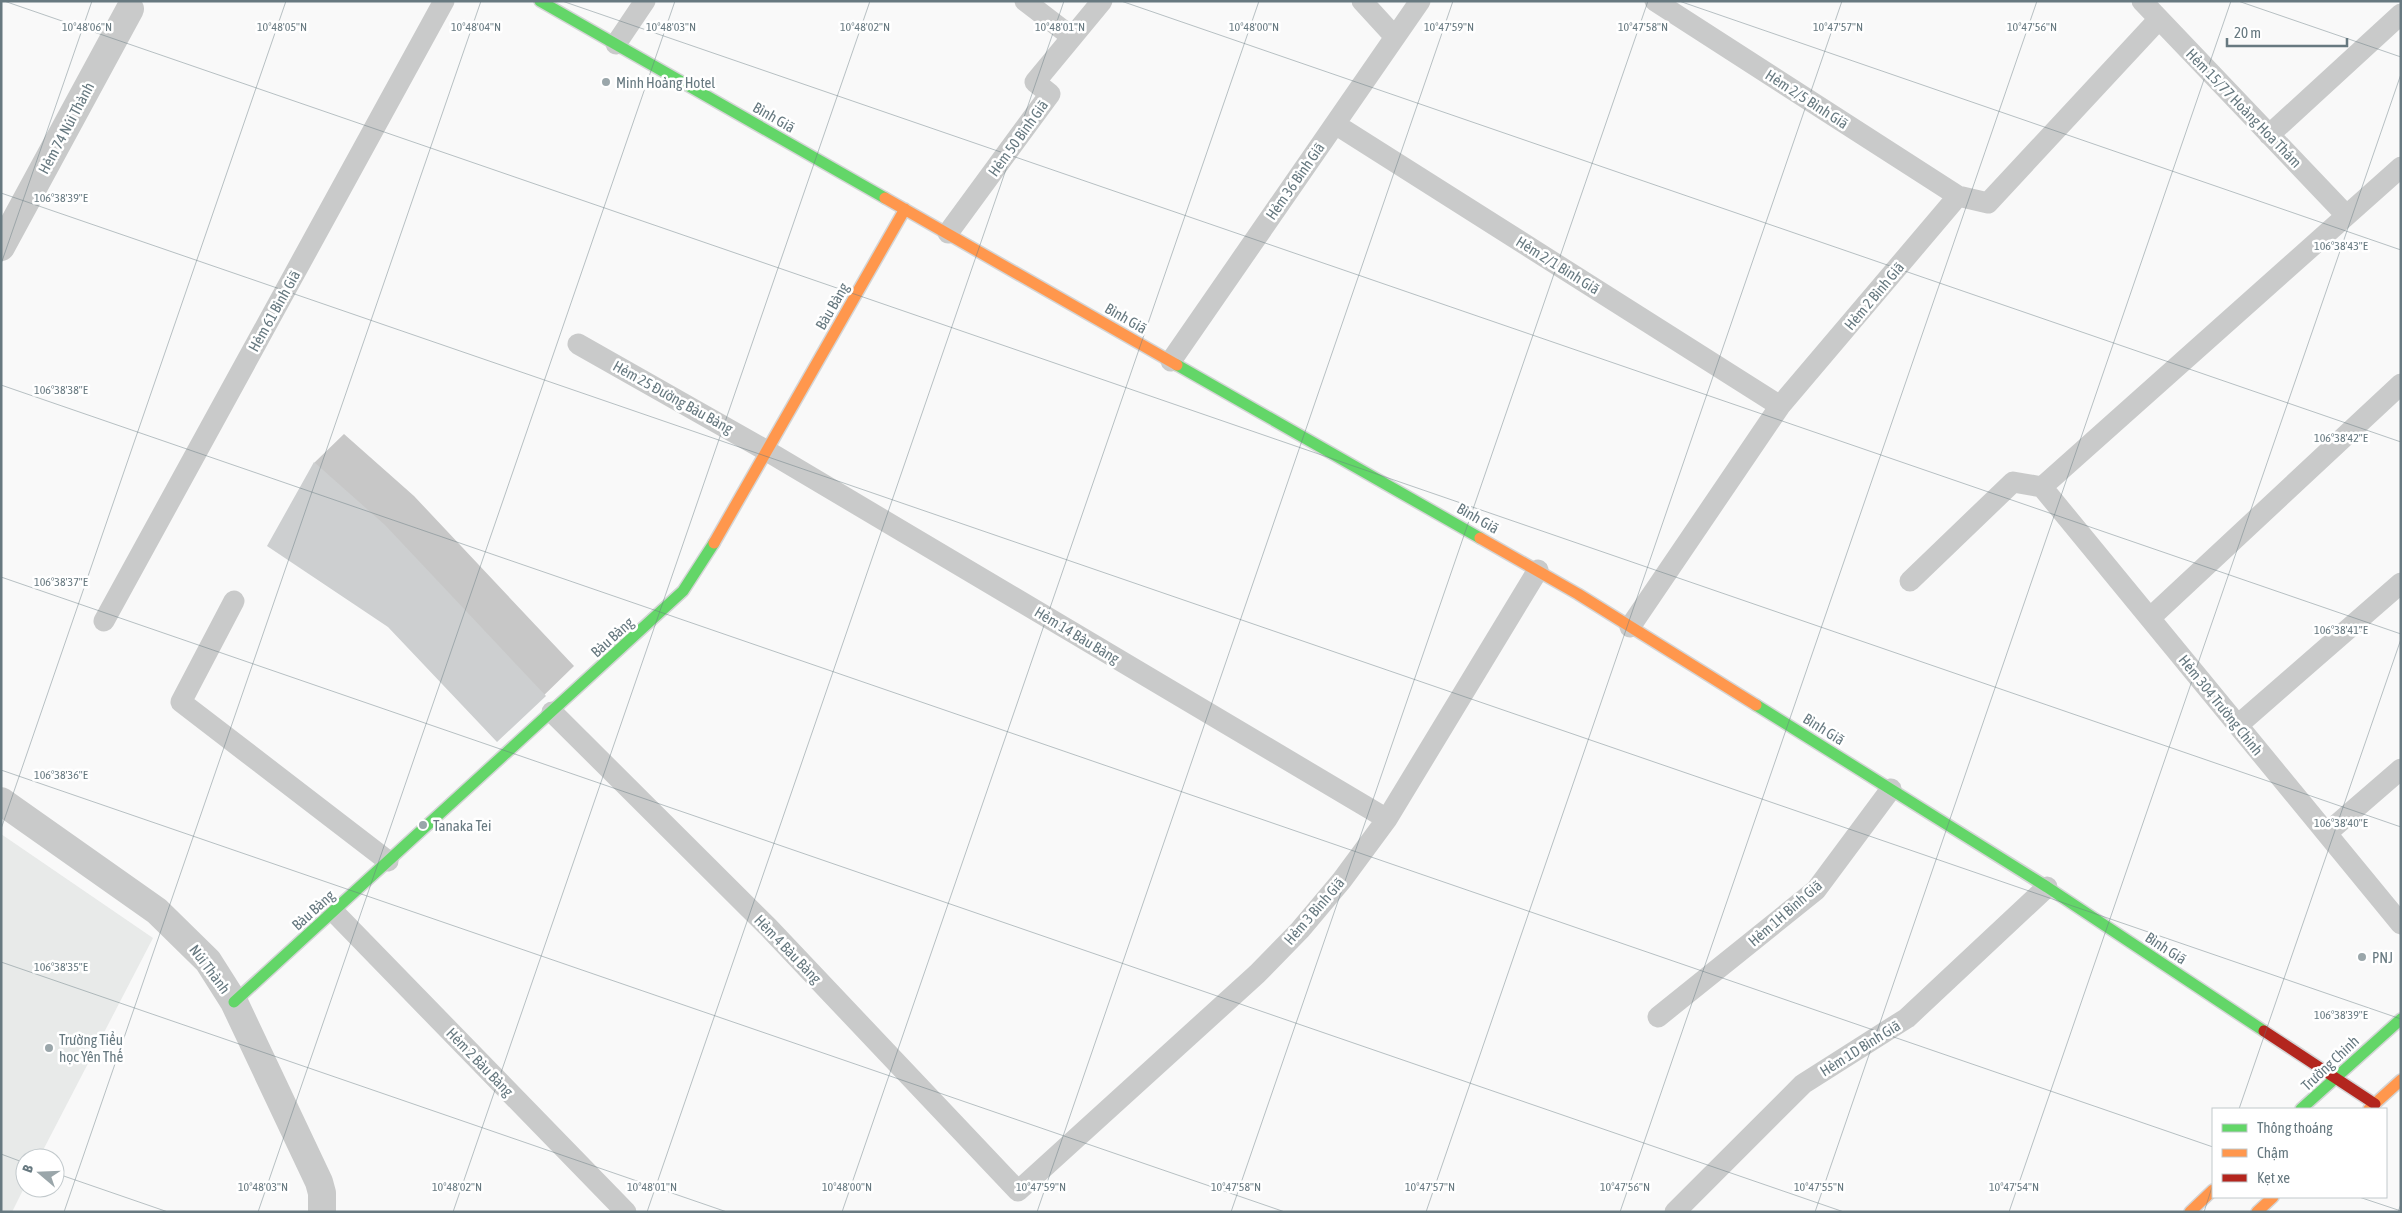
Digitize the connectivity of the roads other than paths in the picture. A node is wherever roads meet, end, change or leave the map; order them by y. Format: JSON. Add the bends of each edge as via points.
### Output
{"nodes":[{"id":1,"x":444,"y":1,"type":"edge"},
{"id":2,"x":540,"y":1,"type":"edge"},
{"id":3,"x":646,"y":1,"type":"edge"},
{"id":4,"x":1102,"y":1,"type":"edge"},
{"id":5,"x":1362,"y":1,"type":"edge"},
{"id":6,"x":1420,"y":1,"type":"edge"},
{"id":7,"x":1655,"y":1,"type":"edge"},
{"id":8,"x":2142,"y":1,"type":"edge"},
{"id":9,"x":1032,"y":3,"type":"edge"},
{"id":10,"x":130,"y":9,"type":"dead end"},
{"id":11,"x":2401,"y":14,"type":"edge"},
{"id":12,"x":2159,"y":19,"type":"junction"},
{"id":13,"x":1072,"y":37,"type":"junction"},
{"id":14,"x":1395,"y":38,"type":"junction"},
{"id":15,"x":616,"y":44,"type":"junction"},
{"id":16,"x":1335,"y":124,"type":"junction"},
{"id":17,"x":2269,"y":135,"type":"junction"},
{"id":18,"x":2401,"y":166,"type":"edge"},
{"id":19,"x":1958,"y":196,"type":"junction"},
{"id":20,"x":904,"y":209,"type":"junction"},
{"id":21,"x":2346,"y":215,"type":"junction"},
{"id":22,"x":948,"y":233,"type":"junction"},
{"id":23,"x":1,"y":247,"type":"edge"},
{"id":24,"x":578,"y":344,"type":"dead end"},
{"id":25,"x":1171,"y":360,"type":"junction"},
{"id":26,"x":2401,"y":384,"type":"edge"},
{"id":27,"x":1780,"y":406,"type":"junction"},
{"id":28,"x":767,"y":450,"type":"junction"},
{"id":29,"x":2042,"y":487,"type":"junction"},
{"id":30,"x":1538,"y":570,"type":"junction"},
{"id":31,"x":1910,"y":580,"type":"dead end"},
{"id":32,"x":2401,"y":583,"type":"edge"},
{"id":33,"x":234,"y":601,"type":"dead end"},
{"id":34,"x":2150,"y":618,"type":"junction"},
{"id":35,"x":104,"y":621,"type":"dead end"},
{"id":36,"x":1630,"y":627,"type":"junction"},
{"id":37,"x":552,"y":712,"type":"junction"},
{"id":38,"x":2238,"y":725,"type":"junction"},
{"id":39,"x":2401,"y":769,"type":"edge"},
{"id":40,"x":1891,"y":788,"type":"junction"},
{"id":41,"x":1,"y":801,"type":"edge"},
{"id":42,"x":1387,"y":818,"type":"junction"},
{"id":43,"x":2327,"y":833,"type":"junction"},
{"id":44,"x":388,"y":862,"type":"junction"},
{"id":45,"x":2048,"y":887,"type":"junction"},
{"id":46,"x":333,"y":911,"type":"junction"},
{"id":47,"x":2401,"y":924,"type":"edge"},
{"id":48,"x":234,"y":1002,"type":"junction"},
{"id":49,"x":1658,"y":1017,"type":"dead end"},
{"id":50,"x":2401,"y":1019,"type":"edge"},
{"id":51,"x":2336,"y":1078,"type":"junction"},
{"id":52,"x":2401,"y":1080,"type":"edge"},
{"id":53,"x":2372,"y":1107,"type":"edge"},
{"id":54,"x":2303,"y":1108,"type":"edge"},
{"id":55,"x":1018,"y":1191,"type":"joint"},
{"id":56,"x":2212,"y":1191,"type":"edge"},
{"id":57,"x":2272,"y":1198,"type":"edge"},
{"id":58,"x":322,"y":1212,"type":"edge"},
{"id":59,"x":626,"y":1212,"type":"edge"},
{"id":60,"x":1675,"y":1212,"type":"edge"},
{"id":61,"x":2190,"y":1212,"type":"edge"},
{"id":62,"x":2257,"y":1212,"type":"edge"}],
"edges":[{"from":1,"to":35,"type":"lane","name":"Hẻm 61 Bình Giã"},
{"from":2,"to":15,"type":"street","name":"Bình Giã"},
{"from":3,"to":15,"type":"lane"},
{"from":4,"to":13,"type":"lane","name":"Hẻm 50 Bình Giã"},
{"from":5,"to":14,"type":"lane"},
{"from":6,"to":14,"type":"lane","name":"Hẻm 36 Bình Giã"},
{"from":7,"to":19,"type":"lane","name":"Hẻm 2/5 Bình Giã"},
{"from":8,"to":12,"type":"lane","name":"Hẻm 15/77 Hoàng Hoa Thám"},
{"from":9,"to":13,"type":"lane"},
{"from":10,"to":23,"type":"street","name":"Hẻm 74 Núi Thành"},
{"from":11,"to":17,"type":"lane"},
{"from":12,"to":17,"type":"lane","name":"Hẻm 15/77 Hoàng Hoa Thám"},
{"from":12,"to":19,"type":"lane","via":[[1988,203]]},
{"from":13,"to":22,"type":"lane","name":"Hẻm 50 Bình Giã","via":[[1035,82],[1050,94]]},
{"from":14,"to":16,"type":"lane","name":"Hẻm 36 Bình Giã"},
{"from":15,"to":20,"type":"street","name":"Bình Giã"},
{"from":16,"to":25,"type":"lane","name":"Hẻm 36 Bình Giã"},
{"from":16,"to":27,"type":"lane","name":"Hẻm 2/1 Bình Giã"},
{"from":17,"to":21,"type":"lane","name":"Hẻm 15/77 Hoàng Hoa Thám"},
{"from":18,"to":21,"type":"lane"},
{"from":19,"to":27,"type":"lane","name":"Hẻm 2 Bình Giã"},
{"from":20,"to":22,"type":"street","name":"Bình Giã"},
{"from":20,"to":28,"type":"street","name":"Bàu Bàng"},
{"from":21,"to":29,"type":"lane"},
{"from":22,"to":25,"type":"street","name":"Bình Giã"},
{"from":24,"to":28,"type":"lane","name":"Hẻm 25 Đường Bàu Bàng"},
{"from":25,"to":30,"type":"street","name":"Bình Giã"},
{"from":26,"to":34,"type":"lane"},
{"from":27,"to":36,"type":"lane","name":"Hẻm 2 Bình Giã"},
{"from":28,"to":37,"type":"street","name":"Bàu Bàng","via":[[705,560],[683,591]]},
{"from":28,"to":42,"type":"lane","name":"Hẻm 14 Bàu Bàng"},
{"from":29,"to":31,"type":"lane","via":[[2014,482]]},
{"from":29,"to":34,"type":"lane","name":"Hẻm 304 Trường Chinh"},
{"from":30,"to":36,"type":"street","name":"Bình Giã"},
{"from":30,"to":42,"type":"lane","name":"Hẻm 3 Bình Giã"},
{"from":32,"to":38,"type":"lane"},
{"from":33,"to":44,"type":"lane","via":[[181,702]]},
{"from":34,"to":38,"type":"lane","name":"Hẻm 304 Trường Chinh"},
{"from":36,"to":40,"type":"street","name":"Bình Giã"},
{"from":37,"to":44,"type":"street","name":"Bàu Bàng"},
{"from":37,"to":55,"type":"lane","name":"Hẻm 4 Bàu Bàng","via":[[769,928]]},
{"from":38,"to":43,"type":"lane","name":"Hẻm 304 Trường Chinh"},
{"from":39,"to":43,"type":"lane"},
{"from":40,"to":45,"type":"street","name":"Bình Giã"},
{"from":40,"to":49,"type":"lane","name":"Hẻm 1H Bình Giã","via":[[1816,890]]},
{"from":41,"to":48,"type":"street","name":"Núi Thành","via":[[169,921],[208,961]]},
{"from":42,"to":55,"type":"lane","name":"Hẻm 3 Bình Giã","via":[[1342,880],[1257,974]]},
{"from":43,"to":47,"type":"lane","name":"Hẻm 304 Trường Chinh"},
{"from":44,"to":46,"type":"street","name":"Bàu Bàng"},
{"from":45,"to":51,"type":"street","name":"Bình Giã"},
{"from":45,"to":60,"type":"lane","name":"Hẻm 1D Bình Giã","via":[[1907,1018],[1803,1084]]},
{"from":46,"to":48,"type":"street","name":"Bàu Bàng"},
{"from":46,"to":59,"type":"lane","name":"Hẻm 2 Bàu Bàng"},
{"from":48,"to":58,"type":"street","name":"Núi Thành","via":[[319,1182]]},
{"from":50,"to":51,"type":"street","name":"Trường Chinh"},
{"from":51,"to":53,"type":"street","name":"Bình Giã"},
{"from":51,"to":54,"type":"street","name":"Trường Chinh"},
{"from":52,"to":53,"type":"street"},
{"from":56,"to":61,"type":"street"},
{"from":57,"to":62,"type":"street"}]}
